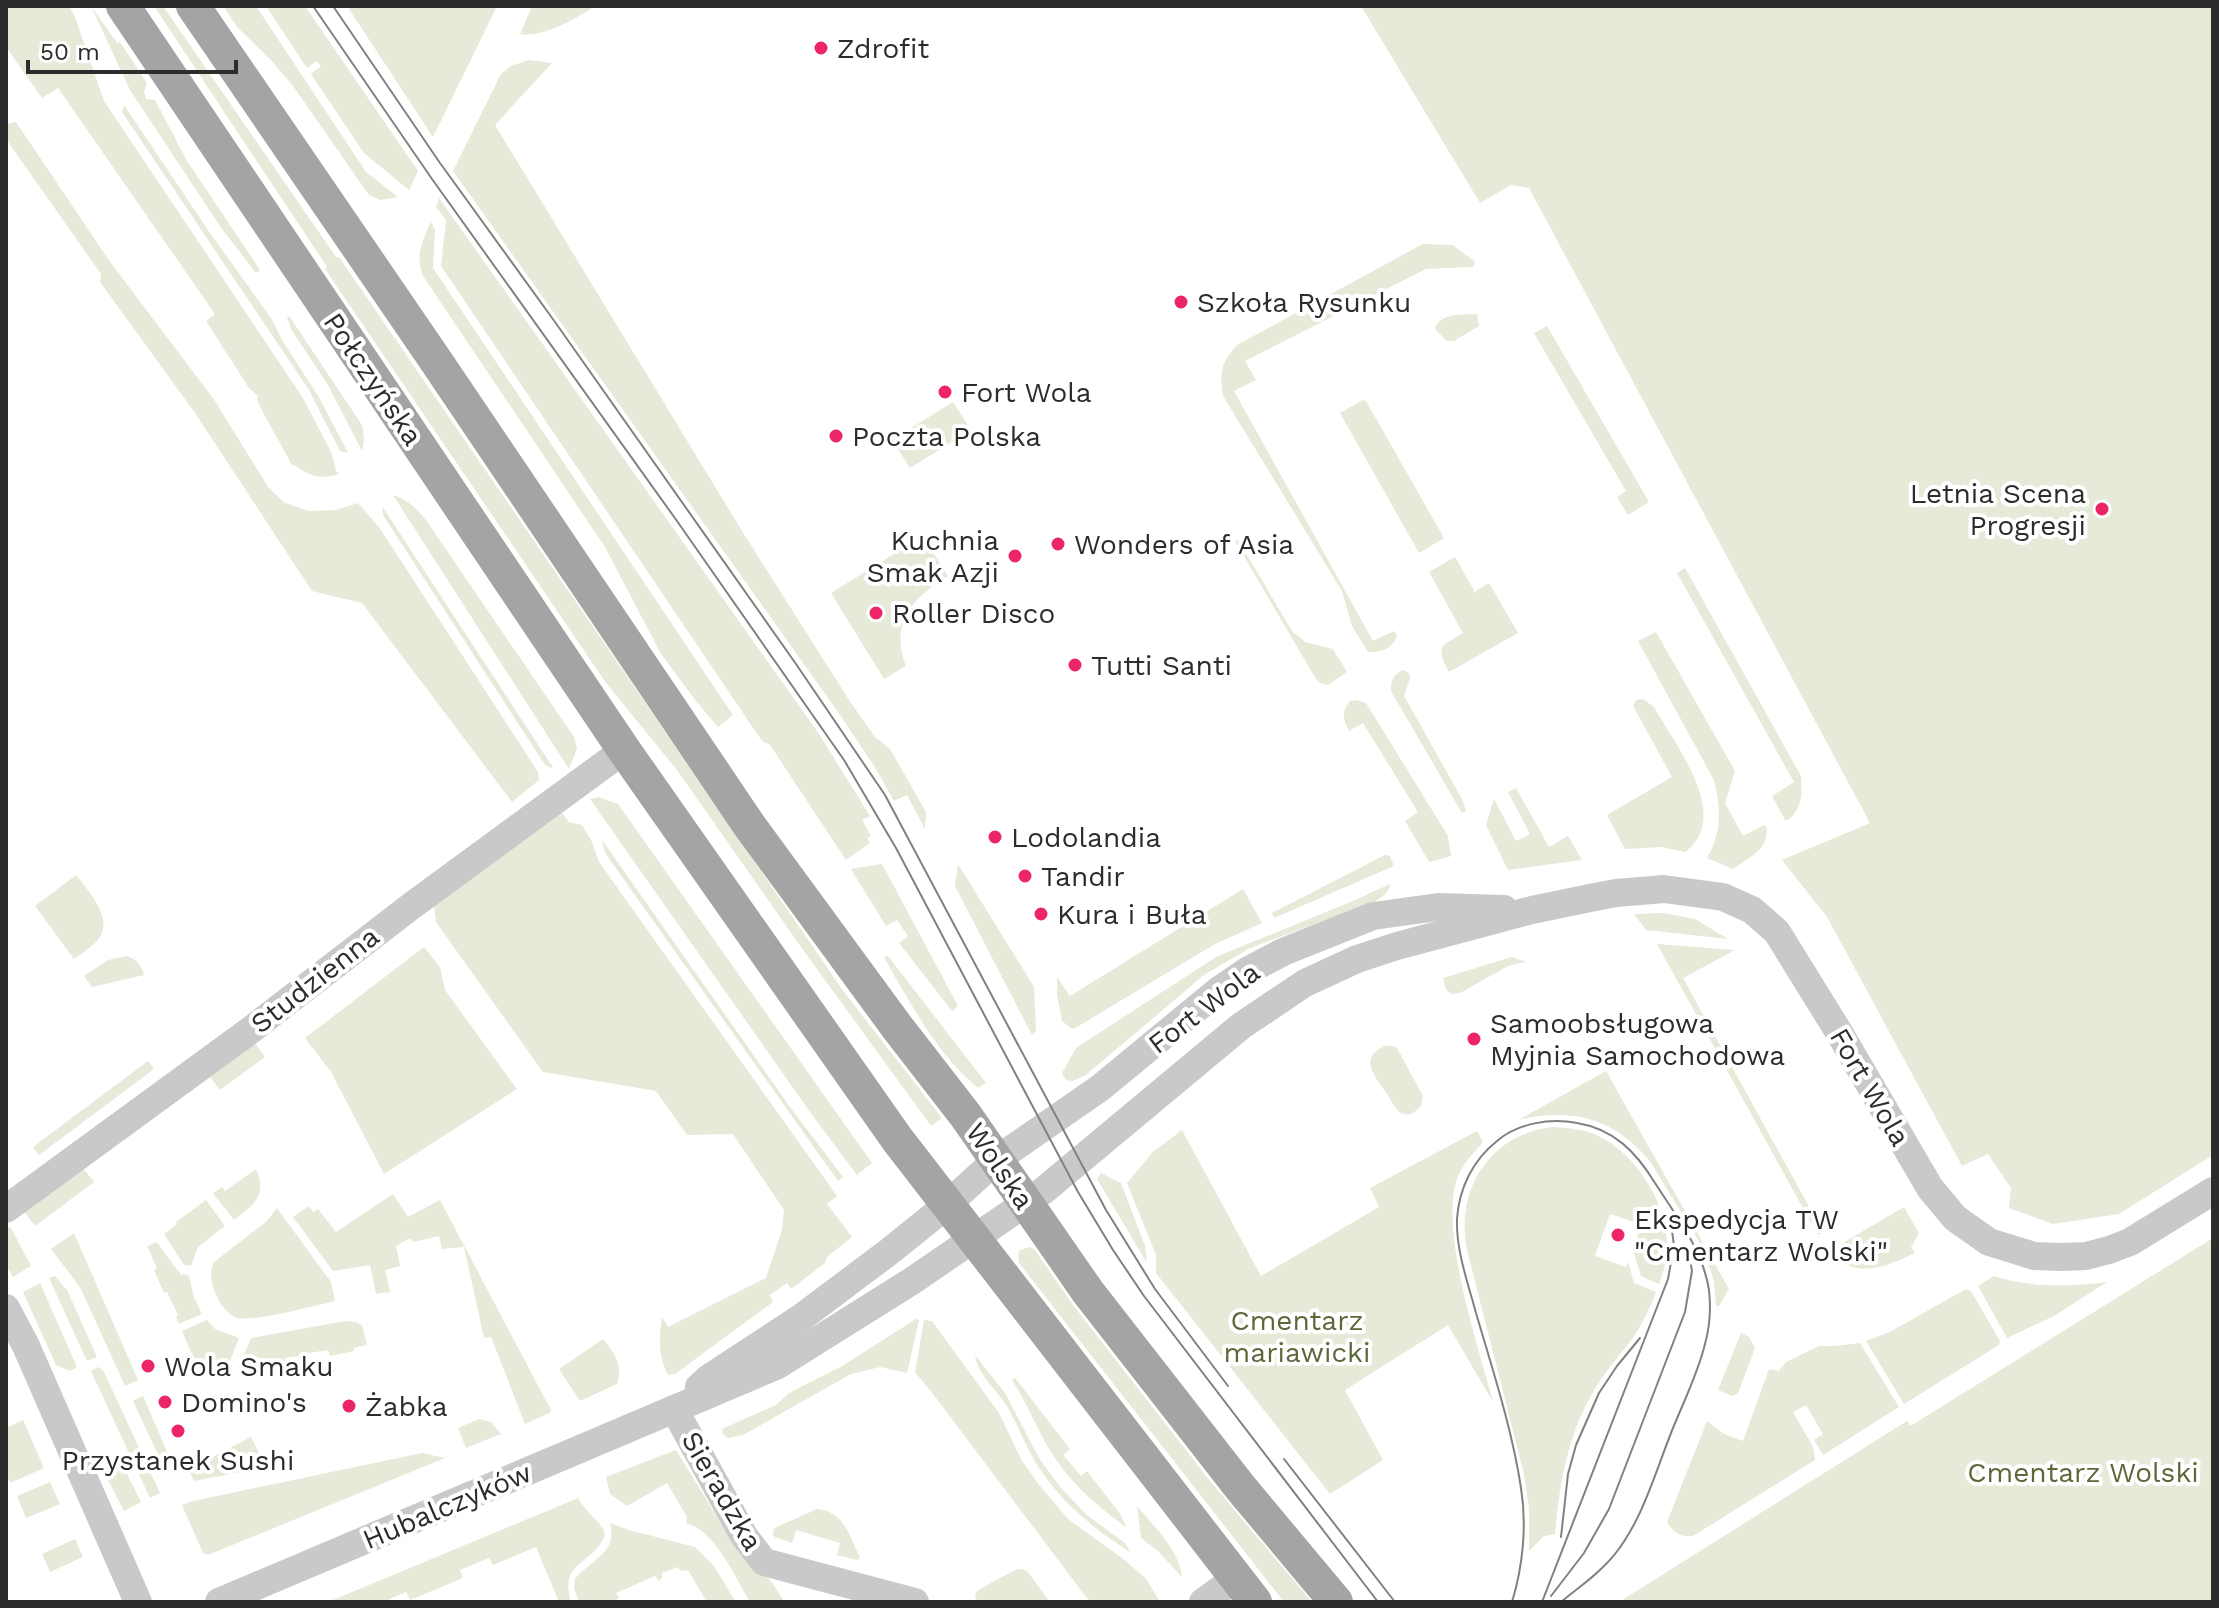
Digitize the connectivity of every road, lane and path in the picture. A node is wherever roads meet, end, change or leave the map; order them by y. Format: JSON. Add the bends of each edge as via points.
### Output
{"nodes":[{"id":1,"x":123,"y":6,"type":"edge"},
{"id":2,"x":193,"y":6,"type":"edge"},
{"id":3,"x":624,"y":750,"type":"junction"},
{"id":4,"x":1532,"y":910,"type":"junction"},
{"id":5,"x":996,"y":1160,"type":"junction"},
{"id":6,"x":2213,"y":1191,"type":"edge"},
{"id":7,"x":1026,"y":1203,"type":"junction"},
{"id":8,"x":947,"y":1205,"type":"junction"},
{"id":9,"x":6,"y":1209,"type":"edge"},
{"id":10,"x":974,"y":1239,"type":"junction"},
{"id":11,"x":6,"y":1308,"type":"edge"},
{"id":12,"x":674,"y":1409,"type":"junction"},
{"id":13,"x":1246,"y":1590,"type":"edge"},
{"id":14,"x":138,"y":1602,"type":"edge"},
{"id":15,"x":219,"y":1602,"type":"edge"},
{"id":16,"x":915,"y":1602,"type":"edge"},
{"id":17,"x":1203,"y":1602,"type":"edge"},
{"id":18,"x":1336,"y":1602,"type":"edge"}],
"edges":[{"from":1,"to":3,"type":"main road","name":"Połczyńska"},
{"from":2,"to":5,"type":"main road","name":"Wolska","via":[[749,825]]},
{"from":3,"to":8,"type":"main road"},
{"from":3,"to":9,"type":"street","name":"Studzienna"},
{"from":4,"to":5,"type":"street","name":"Fort Wola","via":[[1397,911],[1279,954],[1233,979],[1110,1081]]},
{"from":4,"to":6,"type":"street","name":"Fort Wola","via":[[1664,889],[1723,897],[1752,910],[1777,932],[1930,1188],[1955,1218],[1989,1242],[2034,1256],[2098,1253],[2130,1242]]},
{"from":4,"to":7,"type":"street","name":"Fort Wola","via":[[1377,952],[1295,989],[1241,1026]]},
{"from":5,"to":7,"type":"main road","name":"Wolska"},
{"from":5,"to":8,"type":"street","name":"Hubalczyków"},
{"from":7,"to":10,"type":"street","name":"Hubalczyków"},
{"from":7,"to":18,"type":"main road","name":"Wolska","via":[[1107,1317]]},
{"from":8,"to":10,"type":"main road"},
{"from":8,"to":12,"type":"street","name":"Hubalczyków"},
{"from":10,"to":12,"type":"street","name":"Hubalczyków","via":[[778,1365]]},
{"from":10,"to":13,"type":"main road"},
{"from":11,"to":14,"type":"street"},
{"from":12,"to":15,"type":"street","name":"Hubalczyków"},
{"from":12,"to":16,"type":"street","name":"Sieradzka","via":[[744,1536],[764,1562]]},
{"from":13,"to":17,"type":"street"}]}
